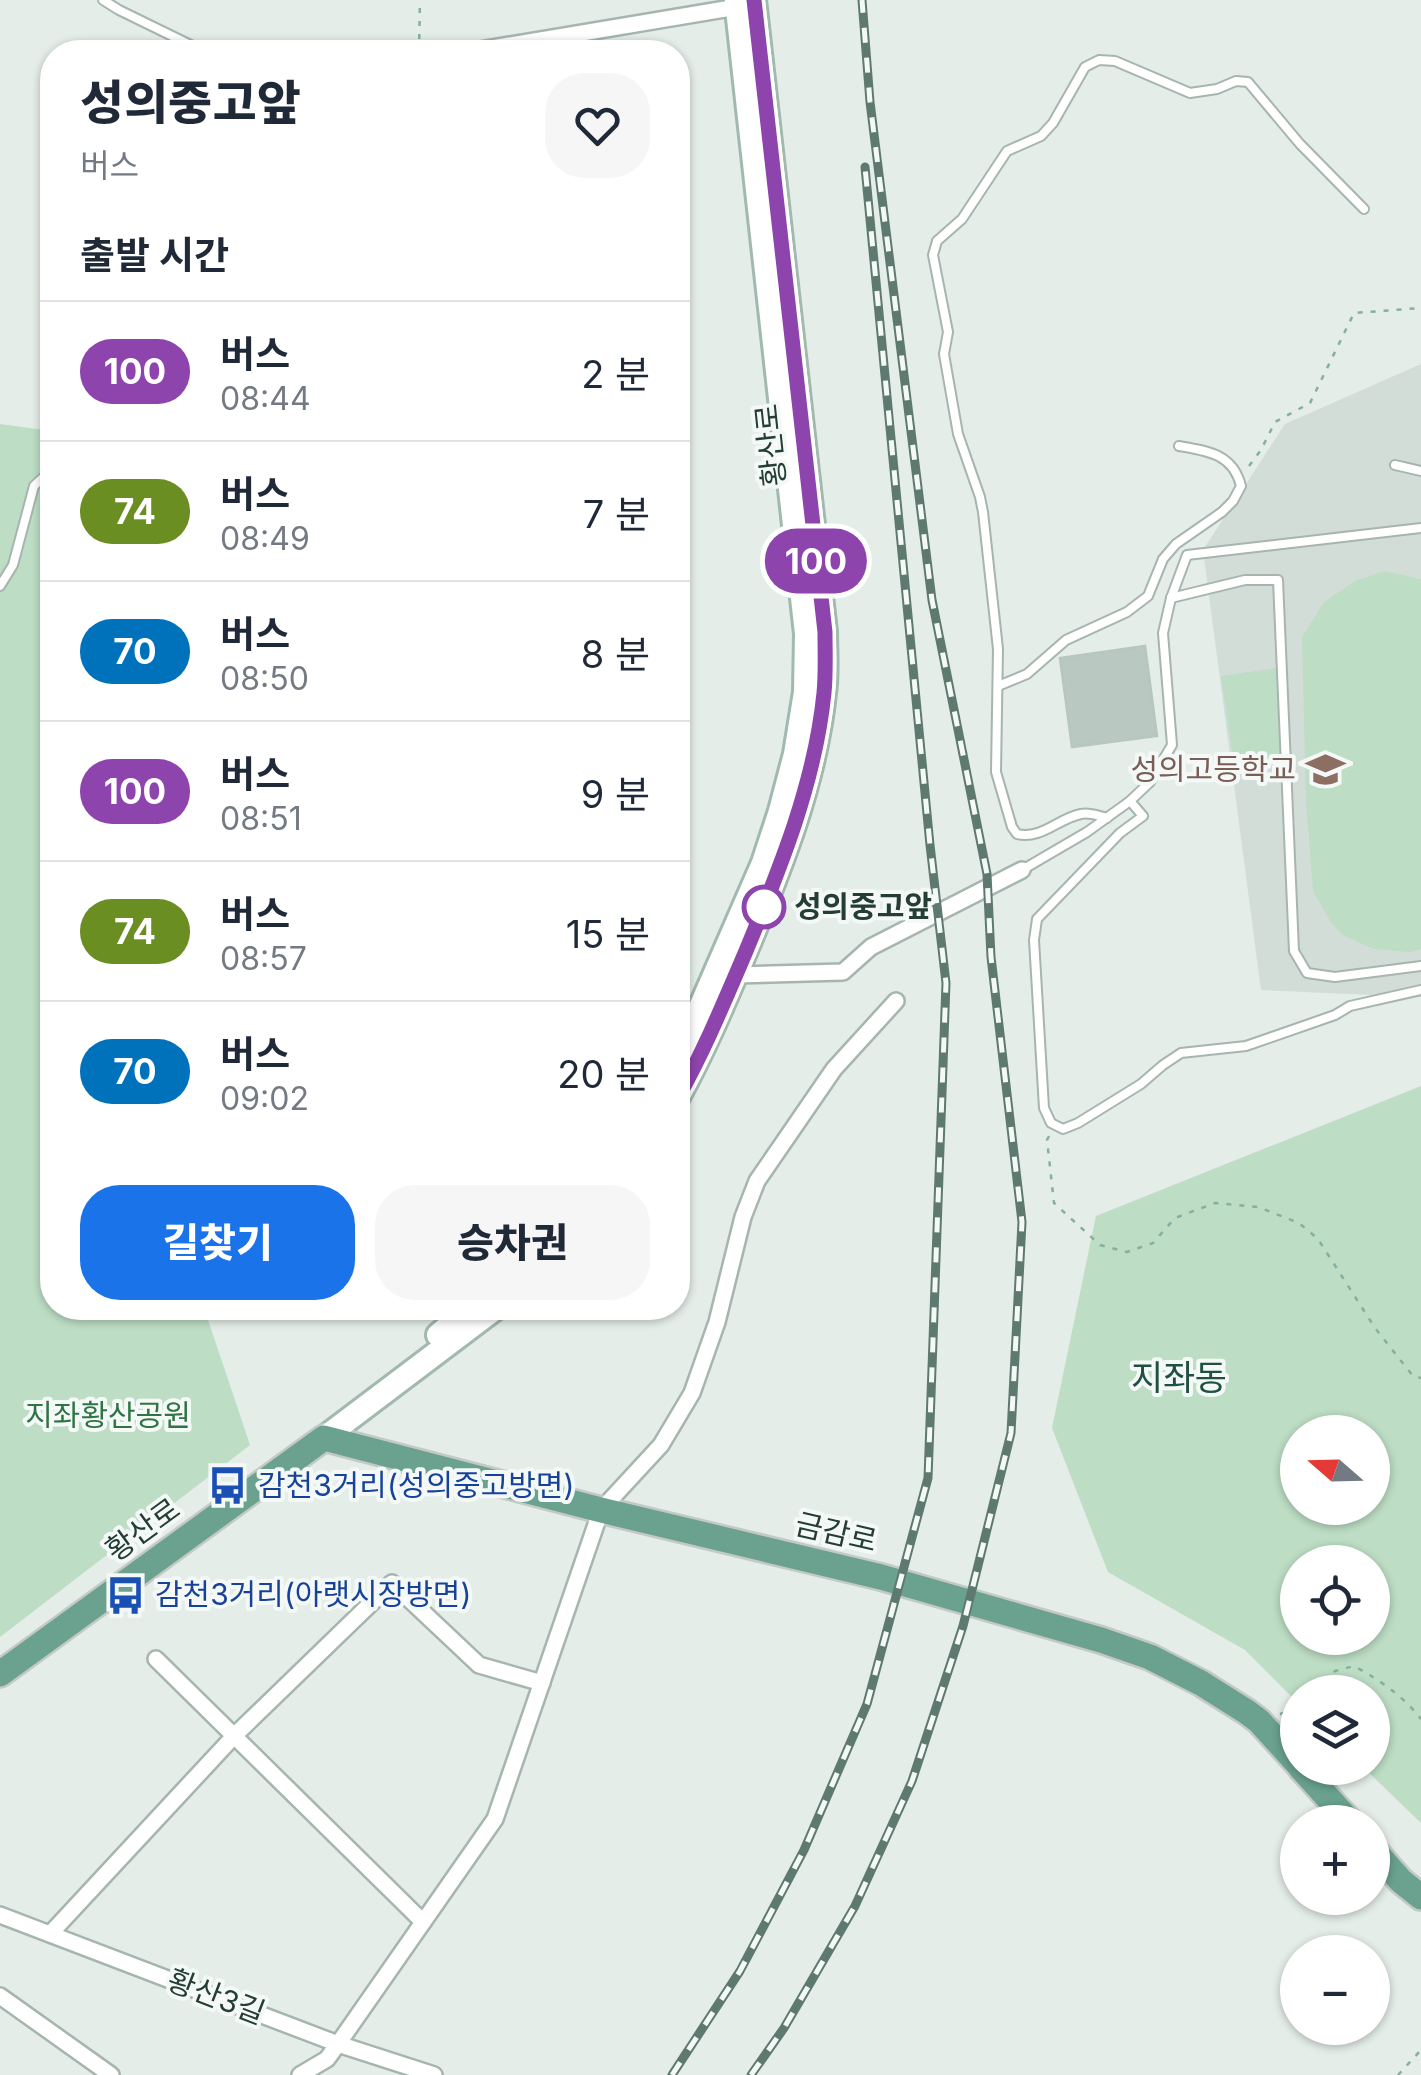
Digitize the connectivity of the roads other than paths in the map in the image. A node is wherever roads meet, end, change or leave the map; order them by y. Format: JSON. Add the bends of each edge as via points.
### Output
{"nodes":[{"id":1,"x":103,"y":0,"type":"edge"},
{"id":2,"x":745,"y":4,"type":"edge"},
{"id":3,"x":181,"y":40,"type":"edge"},
{"id":4,"x":537,"y":40,"type":"edge"},
{"id":5,"x":1364,"y":209,"type":"dead end"},
{"id":6,"x":1179,"y":446,"type":"dead end"},
{"id":7,"x":1395,"y":465,"type":"dead end"},
{"id":8,"x":1421,"y":471,"type":"edge"},
{"id":9,"x":40,"y":480,"type":"edge"},
{"id":10,"x":1421,"y":528,"type":"edge"},
{"id":11,"x":0,"y":586,"type":"edge"},
{"id":12,"x":1171,"y":598,"type":"junction"},
{"id":13,"x":998,"y":686,"type":"junction"},
{"id":14,"x":1130,"y":802,"type":"junction"},
{"id":15,"x":1107,"y":818,"type":"junction"},
{"id":16,"x":1022,"y":870,"type":"joint"},
{"id":17,"x":1421,"y":966,"type":"edge"},
{"id":18,"x":736,"y":975,"type":"junction"},
{"id":19,"x":1421,"y":990,"type":"edge"},
{"id":20,"x":896,"y":1001,"type":"dead end"},
{"id":21,"x":690,"y":1030,"type":"edge"},
{"id":22,"x":690,"y":1076,"type":"edge"},
{"id":23,"x":456,"y":1320,"type":"edge"},
{"id":24,"x":480,"y":1320,"type":"edge"},
{"id":25,"x":324,"y":1438,"type":"junction"},
{"id":26,"x":601,"y":1510,"type":"junction"},
{"id":27,"x":156,"y":1659,"type":"dead end"},
{"id":28,"x":0,"y":1674,"type":"edge"},
{"id":29,"x":542,"y":1683,"type":"junction"},
{"id":30,"x":234,"y":1736,"type":"junction"},
{"id":31,"x":1280,"y":1745,"type":"edge"},
{"id":32,"x":1316,"y":1785,"type":"edge"},
{"id":33,"x":1335,"y":1805,"type":"edge"},
{"id":34,"x":1390,"y":1868,"type":"edge"},
{"id":35,"x":1421,"y":1897,"type":"edge"},
{"id":36,"x":0,"y":1914,"type":"edge"},
{"id":37,"x":423,"y":1922,"type":"junction"},
{"id":38,"x":50,"y":1934,"type":"junction"},
{"id":39,"x":0,"y":1996,"type":"edge"},
{"id":40,"x":338,"y":2044,"type":"junction"},
{"id":41,"x":110,"y":2075,"type":"edge"},
{"id":42,"x":300,"y":2075,"type":"edge"},
{"id":43,"x":434,"y":2075,"type":"edge"}],
"edges":[{"from":1,"to":3,"type":"lane"},
{"from":2,"to":4,"type":"street"},
{"from":2,"to":18,"type":"street","name":"황산로","via":[[825,632],[812,763],[780,868]]},
{"from":2,"to":21,"type":"street","name":"황산로","via":[[806,634],[805,692],[780,811]]},
{"from":5,"to":13,"type":"lane","via":[[1248,82],[1190,92],[1115,60],[1099,60],[1085,67],[1053,123],[1008,152],[938,241],[933,254],[948,332],[946,375],[983,512]]},
{"from":6,"to":13,"type":"lane","via":[[1232,464],[1241,486],[1233,501],[1163,558],[1148,596],[1066,640],[1028,674]]},
{"from":7,"to":8,"type":"lane"},
{"from":9,"to":11,"type":"lane"},
{"from":10,"to":12,"type":"lane","via":[[1188,555]]},
{"from":12,"to":14,"type":"lane","via":[[1163,633],[1172,745]]},
{"from":12,"to":17,"type":"lane","via":[[1245,580],[1278,580],[1294,951],[1306,973],[1335,977]]},
{"from":13,"to":15,"type":"lane","via":[[996,772],[1017,834],[1078,814]]},
{"from":14,"to":15,"type":"lane"},
{"from":14,"to":19,"type":"lane","via":[[1143,816],[1037,919],[1044,1108],[1053,1124],[1063,1129],[1078,1123],[1181,1053],[1246,1046],[1350,1006]]},
{"from":15,"to":16,"type":"lane"},
{"from":16,"to":18,"type":"street","via":[[871,947],[842,972]]},
{"from":18,"to":22,"type":"street","name":"황산로"},
{"from":20,"to":26,"type":"street","via":[[834,1069],[757,1181],[692,1393],[662,1445]]},
{"from":23,"to":25,"type":"street","name":"황산로"},
{"from":24,"to":25,"type":"street","name":"황산로"},
{"from":25,"to":26,"type":"main road","name":"금감로"},
{"from":25,"to":28,"type":"main road","name":"황산로"},
{"from":26,"to":29,"type":"street"},
{"from":26,"to":31,"type":"main road","name":"금감로","via":[[881,1577],[1150,1657],[1247,1712]]},
{"from":27,"to":30,"type":"street"},
{"from":29,"to":30,"type":"street","via":[[479,1665],[392,1583]]},
{"from":29,"to":37,"type":"street","via":[[496,1819]]},
{"from":30,"to":37,"type":"street"},
{"from":30,"to":38,"type":"street"},
{"from":32,"to":33,"type":"main road","name":"금감로"},
{"from":34,"to":35,"type":"main road"},
{"from":36,"to":38,"type":"street","name":"황산3길"},
{"from":37,"to":40,"type":"street"},
{"from":38,"to":40,"type":"street","name":"황산3길"},
{"from":39,"to":41,"type":"street"},
{"from":40,"to":42,"type":"street"},
{"from":40,"to":43,"type":"street","name":"황산3길"}]}
